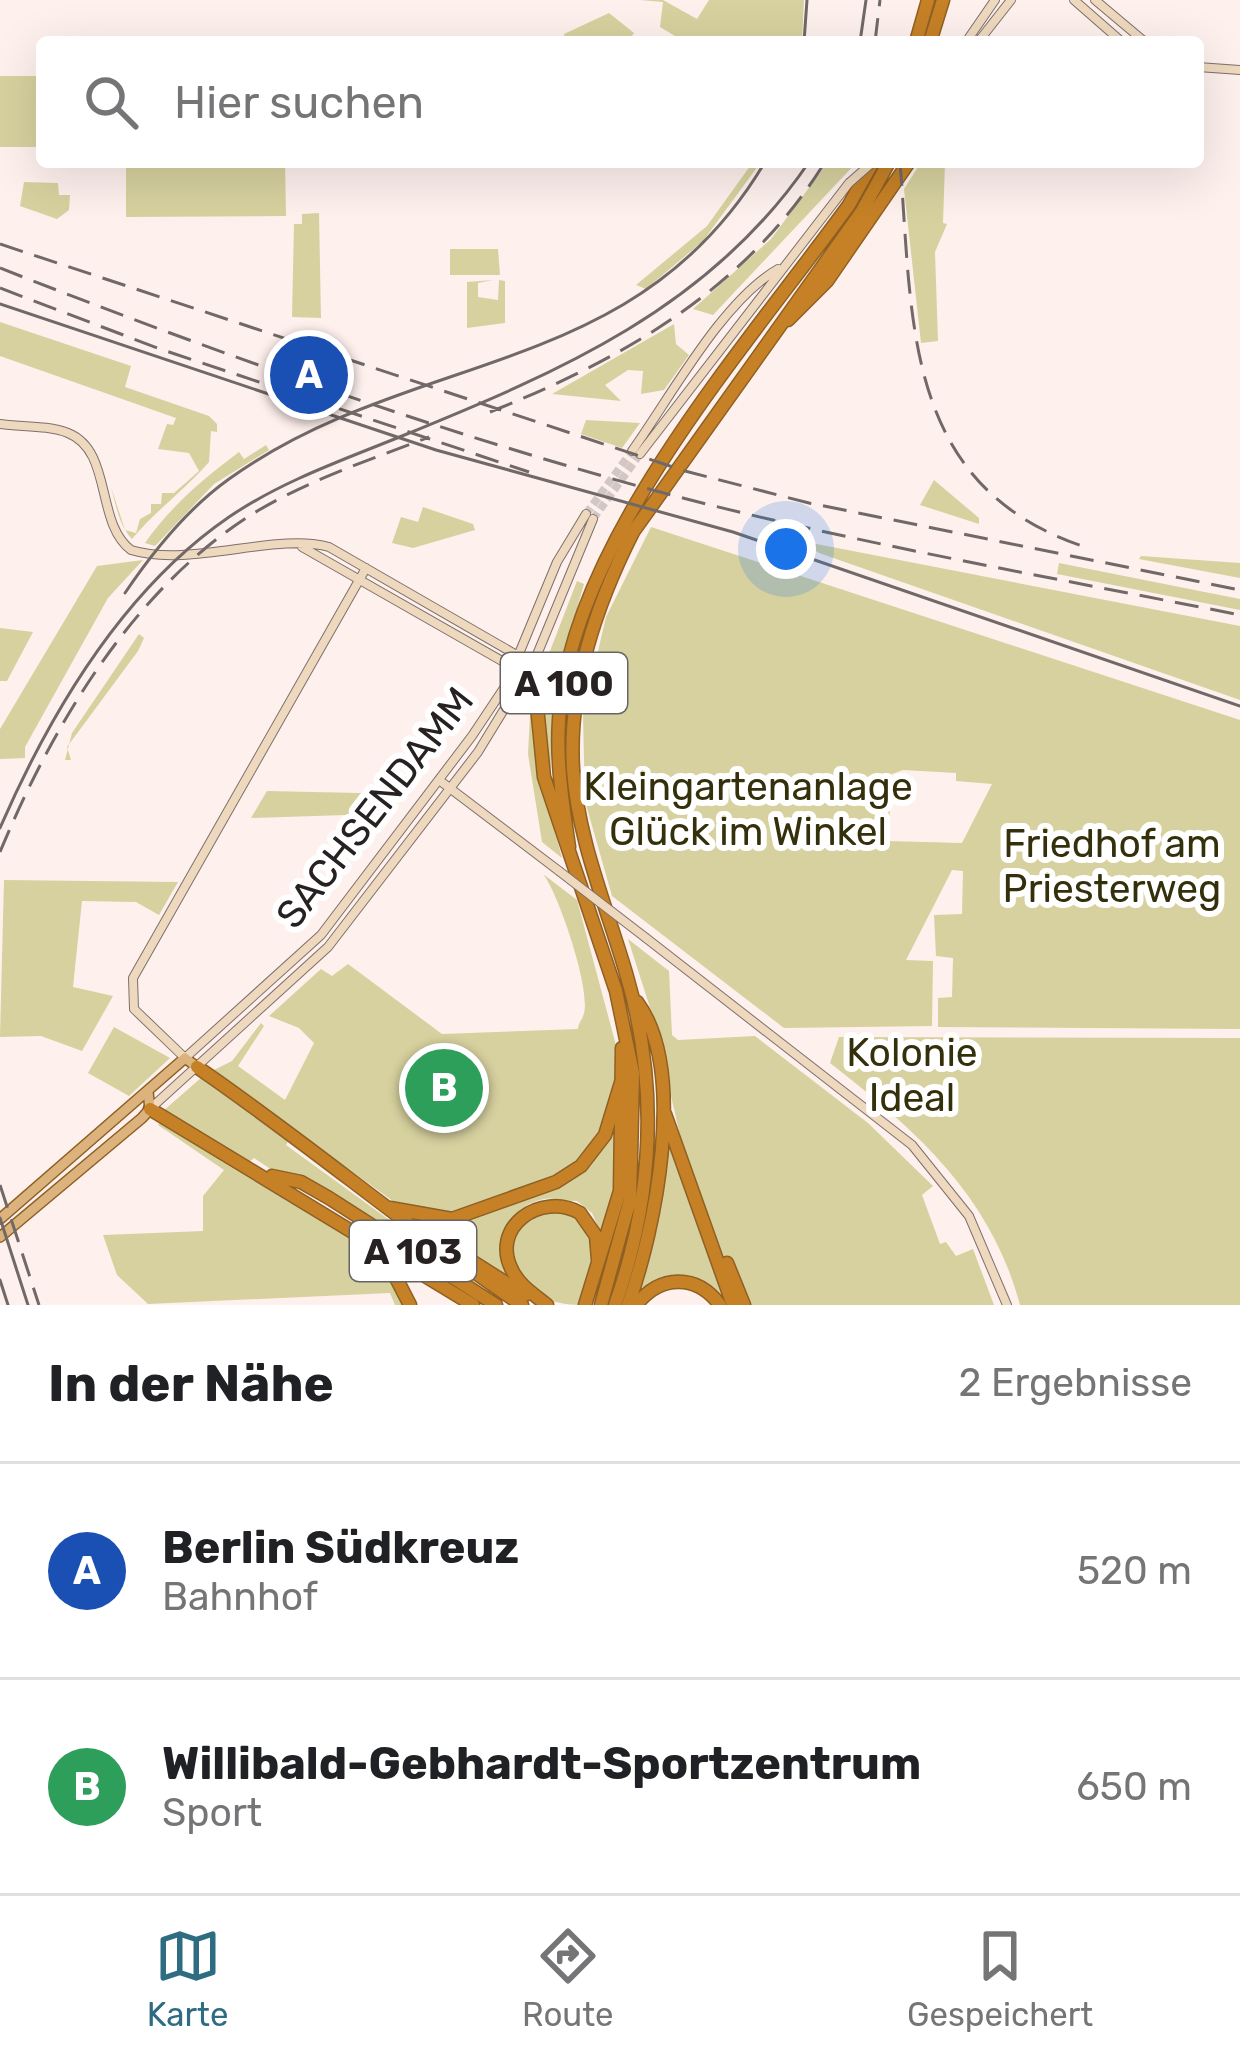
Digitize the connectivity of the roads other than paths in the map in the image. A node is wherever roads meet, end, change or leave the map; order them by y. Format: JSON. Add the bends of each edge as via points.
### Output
{"nodes":[{"id":1,"x":928,"y":0,"type":"edge"},
{"id":2,"x":943,"y":0,"type":"edge"},
{"id":3,"x":995,"y":0,"type":"edge"},
{"id":4,"x":1012,"y":0,"type":"edge"},
{"id":5,"x":1074,"y":0,"type":"edge"},
{"id":6,"x":1094,"y":0,"type":"edge"},
{"id":7,"x":1105,"y":8,"type":"junction"},
{"id":8,"x":1095,"y":18,"type":"junction"},
{"id":9,"x":918,"y":36,"type":"edge"},
{"id":10,"x":932,"y":36,"type":"edge"},
{"id":11,"x":970,"y":36,"type":"edge"},
{"id":12,"x":983,"y":36,"type":"edge"},
{"id":13,"x":1115,"y":36,"type":"edge"},
{"id":14,"x":1138,"y":36,"type":"edge"},
{"id":15,"x":1204,"y":68,"type":"edge"},
{"id":16,"x":1240,"y":70,"type":"edge"},
{"id":17,"x":866,"y":168,"type":"edge"},
{"id":18,"x":870,"y":168,"type":"edge"},
{"id":19,"x":885,"y":168,"type":"edge"},
{"id":20,"x":905,"y":168,"type":"edge"},
{"id":21,"x":782,"y":324,"type":"junction"},
{"id":22,"x":0,"y":424,"type":"edge"},
{"id":23,"x":636,"y":453,"type":"tunnel mouth"},
{"id":24,"x":554,"y":571,"type":"junction"},
{"id":25,"x":363,"y":572,"type":"junction"},
{"id":26,"x":567,"y":576,"type":"junction"},
{"id":27,"x":520,"y":657,"type":"junction"},
{"id":28,"x":515,"y":668,"type":"junction"},
{"id":29,"x":526,"y":677,"type":"junction"},
{"id":30,"x":536,"y":696,"type":"joint"},
{"id":31,"x":440,"y":780,"type":"junction"},
{"id":32,"x":451,"y":788,"type":"junction"},
{"id":33,"x":569,"y":847,"type":"junction"},
{"id":34,"x":308,"y":947,"type":"junction"},
{"id":35,"x":318,"y":957,"type":"junction"},
{"id":36,"x":632,"y":996,"type":"junction"},
{"id":37,"x":248,"y":1002,"type":"junction"},
{"id":38,"x":622,"y":1011,"type":"junction"},
{"id":39,"x":257,"y":1012,"type":"junction"},
{"id":40,"x":187,"y":1063,"type":"junction"},
{"id":41,"x":623,"y":1076,"type":"junction"},
{"id":42,"x":148,"y":1101,"type":"junction"},
{"id":43,"x":662,"y":1105,"type":"junction"},
{"id":44,"x":112,"y":1124,"type":"junction"},
{"id":45,"x":122,"y":1136,"type":"junction"},
{"id":46,"x":56,"y":1173,"type":"junction"},
{"id":47,"x":259,"y":1173,"type":"junction"},
{"id":48,"x":63,"y":1185,"type":"junction"},
{"id":49,"x":693,"y":1198,"type":"junction"},
{"id":50,"x":385,"y":1206,"type":"junction"},
{"id":51,"x":0,"y":1220,"type":"edge"},
{"id":52,"x":403,"y":1221,"type":"junction"},
{"id":53,"x":359,"y":1233,"type":"junction"},
{"id":54,"x":0,"y":1237,"type":"edge"},
{"id":55,"x":596,"y":1273,"type":"junction"},
{"id":56,"x":410,"y":1305,"type":"edge"},
{"id":57,"x":473,"y":1305,"type":"edge"},
{"id":58,"x":496,"y":1305,"type":"edge"},
{"id":59,"x":521,"y":1305,"type":"edge"},
{"id":60,"x":544,"y":1305,"type":"edge"},
{"id":61,"x":585,"y":1305,"type":"edge"},
{"id":62,"x":601,"y":1305,"type":"edge"},
{"id":63,"x":615,"y":1305,"type":"edge"},
{"id":64,"x":632,"y":1305,"type":"edge"},
{"id":65,"x":719,"y":1305,"type":"edge"},
{"id":66,"x":733,"y":1305,"type":"edge"},
{"id":67,"x":744,"y":1305,"type":"edge"},
{"id":68,"x":1007,"y":1305,"type":"edge"}],
"edges":[{"from":1,"to":9,"type":"highway"},
{"from":2,"to":10,"type":"highway"},
{"from":3,"to":11,"type":"street"},
{"from":4,"to":12,"type":"street"},
{"from":5,"to":8,"type":"street"},
{"from":6,"to":7,"type":"street"},
{"from":7,"to":8,"type":"street"},
{"from":7,"to":14,"type":"street"},
{"from":8,"to":13,"type":"street"},
{"from":15,"to":16,"type":"street"},
{"from":17,"to":23,"type":"street","bridge":true},
{"from":18,"to":33,"type":"highway","number":"A 100","via":[[600,566],[560,701]]},
{"from":19,"to":21,"type":"highway","number":"A 100"},
{"from":20,"to":21,"type":"highway","via":[[816,295]]},
{"from":21,"to":36,"type":"highway","number":"A 100","via":[[633,532],[581,667],[573,732],[579,818]]},
{"from":22,"to":25,"type":"street","via":[[62,431],[80,441],[118,538],[135,551],[324,545]]},
{"from":24,"to":26,"type":"street"},
{"from":24,"to":26,"type":"street","name":"SACHSENDAMM","via":[[589,517]]},
{"from":24,"to":27,"type":"street","name":"SACHSENDAMM"},
{"from":25,"to":27,"type":"street"},
{"from":25,"to":28,"type":"street"},
{"from":25,"to":40,"type":"street","via":[[133,978],[134,1009]]},
{"from":26,"to":29,"type":"street","name":"SACHSENDAMM"},
{"from":27,"to":28,"type":"street","name":"SACHSENDAMM"},
{"from":27,"to":29,"type":"street"},
{"from":28,"to":29,"type":"street"},
{"from":28,"to":31,"type":"street","name":"SACHSENDAMM"},
{"from":29,"to":30,"type":"street"},
{"from":29,"to":32,"type":"street","name":"SACHSENDAMM"},
{"from":30,"to":33,"type":"highway","via":[[544,777]]},
{"from":31,"to":32,"type":"street"},
{"from":31,"to":34,"type":"street","name":"SACHSENDAMM"},
{"from":32,"to":35,"type":"street","name":"SACHSENDAMM"},
{"from":32,"to":68,"type":"street","bridge":true,"via":[[923,1156],[980,1234]]},
{"from":33,"to":38,"type":"highway","number":"A 100"},
{"from":34,"to":35,"type":"street"},
{"from":34,"to":37,"type":"street","name":"SACHSENDAMM"},
{"from":35,"to":39,"type":"street","name":"SACHSENDAMM"},
{"from":36,"to":43,"type":"highway","via":[[648,1018]]},
{"from":36,"to":63,"type":"highway","number":"A 100","via":[[644,1049],[649,1150],[636,1240]]},
{"from":37,"to":39,"type":"street"},
{"from":37,"to":40,"type":"street","name":"SACHSENDAMM"},
{"from":38,"to":41,"type":"highway"},
{"from":38,"to":62,"type":"highway","number":"A 100","via":[[634,1165]]},
{"from":39,"to":40,"type":"street","name":"SACHSENDAMM"},
{"from":40,"to":42,"type":"main road","name":"SACHSENDAMM"},
{"from":40,"to":42,"type":"street","name":"SACHSENDAMM"},
{"from":40,"to":50,"type":"highway","number":"A 103"},
{"from":41,"to":50,"type":"highway","via":[[605,1135],[556,1182],[452,1219]]},
{"from":41,"to":55,"type":"highway","via":[[620,1191]]},
{"from":42,"to":44,"type":"main road","name":"SACHSENDAMM"},
{"from":42,"to":45,"type":"main road","name":"SACHSENDAMM"},
{"from":42,"to":47,"type":"highway"},
{"from":43,"to":49,"type":"highway"},
{"from":43,"to":64,"type":"highway","via":[[658,1184]]},
{"from":44,"to":45,"type":"main road"},
{"from":44,"to":46,"type":"main road","name":"SACHSENDAMM"},
{"from":45,"to":48,"type":"main road","name":"SACHSENDAMM"},
{"from":46,"to":48,"type":"main road"},
{"from":46,"to":51,"type":"main road","name":"SACHSENDAMM"},
{"from":47,"to":53,"type":"highway"},
{"from":47,"to":58,"type":"highway","number":"A 103","via":[[305,1184]]},
{"from":48,"to":54,"type":"main road","name":"SACHSENDAMM"},
{"from":49,"to":66,"type":"highway"},
{"from":49,"to":67,"type":"highway"},
{"from":50,"to":52,"type":"highway","number":"A 103"},
{"from":52,"to":59,"type":"highway","number":"A 103"},
{"from":52,"to":60,"type":"highway"},
{"from":53,"to":56,"type":"highway"},
{"from":53,"to":57,"type":"highway"},
{"from":55,"to":60,"type":"highway","via":[[596,1236],[584,1217],[556,1205],[530,1210],[508,1238],[510,1266]]},
{"from":55,"to":61,"type":"highway"},
{"from":64,"to":65,"type":"highway","via":[[657,1285],[681,1281]]}]}
